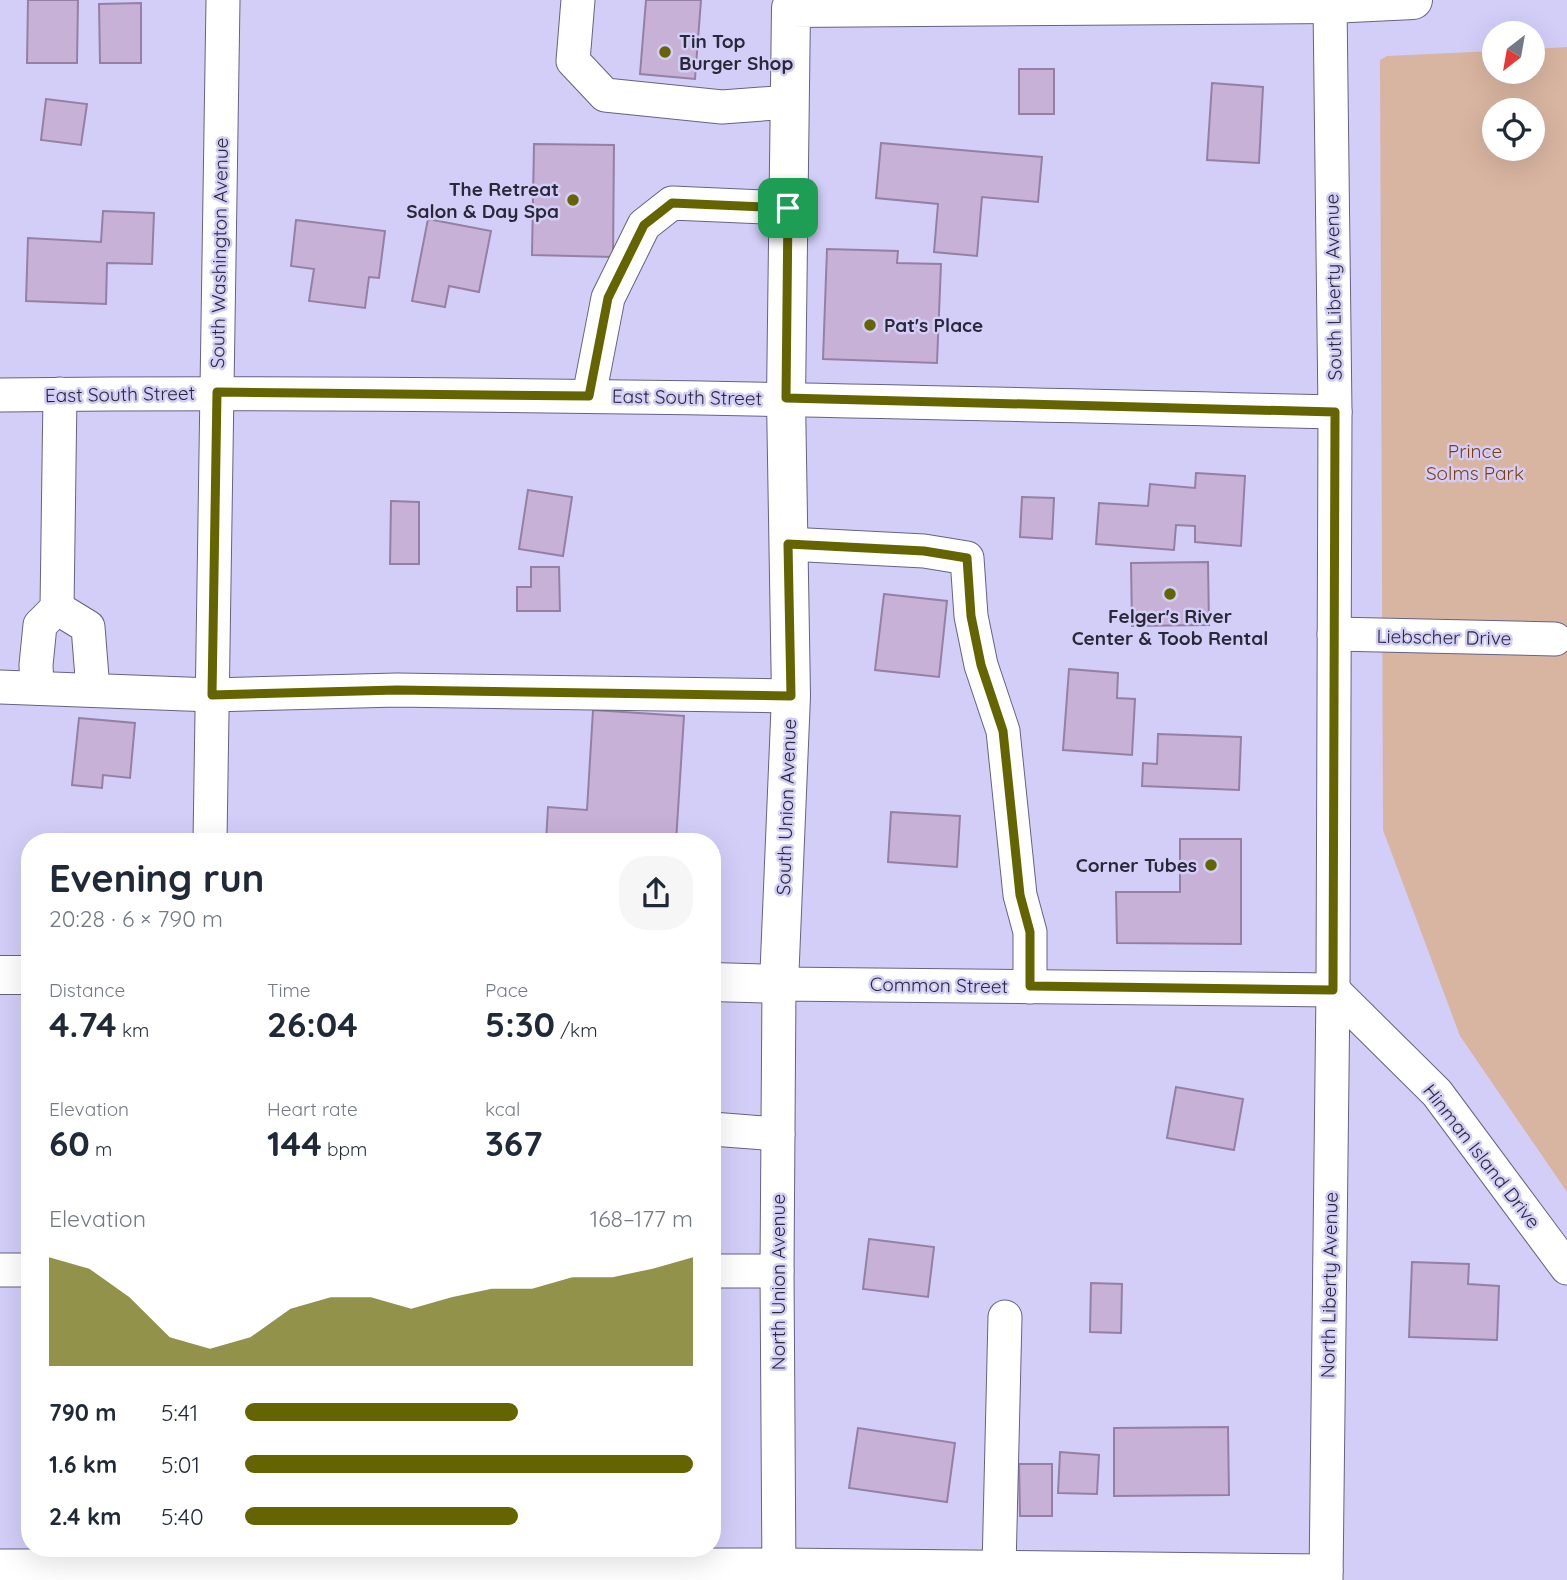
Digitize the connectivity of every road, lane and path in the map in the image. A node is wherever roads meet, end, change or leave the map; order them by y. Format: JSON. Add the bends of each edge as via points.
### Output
{"nodes":[{"id":1,"x":223,"y":0,"type":"edge"},
{"id":2,"x":578,"y":0,"type":"edge"},
{"id":3,"x":1413,"y":0,"type":"edge"},
{"id":4,"x":791,"y":4,"type":"edge"},
{"id":5,"x":1330,"y":4,"type":"junction"},
{"id":6,"x":790,"y":102,"type":"junction"},
{"id":7,"x":788,"y":208,"type":"junction"},
{"id":8,"x":217,"y":392,"type":"junction"},
{"id":9,"x":60,"y":394,"type":"junction"},
{"id":10,"x":0,"y":395,"type":"edge"},
{"id":11,"x":589,"y":396,"type":"junction"},
{"id":12,"x":786,"y":398,"type":"junction"},
{"id":13,"x":1335,"y":412,"type":"junction"},
{"id":14,"x":788,"y":544,"type":"junction"},
{"id":15,"x":57,"y":608,"type":"junction"},
{"id":16,"x":1334,"y":634,"type":"junction"},
{"id":17,"x":1563,"y":642,"type":"edge"},
{"id":18,"x":0,"y":687,"type":"edge"},
{"id":19,"x":37,"y":688,"type":"junction"},
{"id":20,"x":93,"y":690,"type":"junction"},
{"id":21,"x":212,"y":695,"type":"junction"},
{"id":22,"x":791,"y":696,"type":"junction"},
{"id":23,"x":210,"y":833,"type":"edge"},
{"id":24,"x":0,"y":975,"type":"edge"},
{"id":25,"x":21,"y":975,"type":"edge"},
{"id":26,"x":721,"y":982,"type":"edge"},
{"id":27,"x":779,"y":984,"type":"junction"},
{"id":28,"x":1030,"y":986,"type":"junction"},
{"id":29,"x":1333,"y":990,"type":"junction"},
{"id":30,"x":721,"y":1130,"type":"edge"},
{"id":31,"x":778,"y":1134,"type":"junction"},
{"id":32,"x":1567,"y":1268,"type":"edge"},
{"id":33,"x":0,"y":1270,"type":"edge"},
{"id":34,"x":21,"y":1270,"type":"edge"},
{"id":35,"x":721,"y":1271,"type":"edge"},
{"id":36,"x":777,"y":1271,"type":"junction"},
{"id":37,"x":1005,"y":1317,"type":"dead end"},
{"id":38,"x":211,"y":1564,"type":"edge"},
{"id":39,"x":0,"y":1566,"type":"edge"},
{"id":40,"x":999,"y":1568,"type":"junction"},
{"id":41,"x":779,"y":1572,"type":"edge"},
{"id":42,"x":1326,"y":1576,"type":"edge"}],
"edges":[{"from":1,"to":8,"type":"street","name":"South Washington Avenue"},
{"from":2,"to":6,"type":"street","via":[[573,61],[606,95],[722,107]]},
{"from":3,"to":5,"type":"main road"},
{"from":4,"to":5,"type":"main road"},
{"from":4,"to":6,"type":"main road","name":"South Union Avenue"},
{"from":5,"to":13,"type":"street","name":"South Liberty Avenue"},
{"from":6,"to":7,"type":"main road","name":"South Union Avenue"},
{"from":7,"to":11,"type":"street","via":[[672,203],[644,225],[608,298]]},
{"from":7,"to":12,"type":"main road","name":"South Union Avenue"},
{"from":8,"to":9,"type":"street","name":"East South Street"},
{"from":8,"to":11,"type":"street","name":"East South Street"},
{"from":8,"to":21,"type":"street","name":"South Washington Avenue"},
{"from":9,"to":10,"type":"street","name":"East South Street"},
{"from":9,"to":15,"type":"street"},
{"from":11,"to":12,"type":"street","name":"East South Street"},
{"from":12,"to":13,"type":"street","name":"East South Street"},
{"from":12,"to":14,"type":"main road","name":"South Union Avenue"},
{"from":13,"to":16,"type":"street","name":"South Liberty Avenue"},
{"from":14,"to":22,"type":"main road","name":"South Union Avenue"},
{"from":14,"to":28,"type":"street","via":[[924,551],[967,558],[971,616],[981,665],[1003,731],[1020,895],[1030,932]]},
{"from":15,"to":19,"type":"street","via":[[40,625]]},
{"from":15,"to":20,"type":"street","via":[[88,627]]},
{"from":16,"to":17,"type":"street","name":"Liebscher Drive"},
{"from":16,"to":29,"type":"street","name":"South Liberty Avenue"},
{"from":18,"to":19,"type":"street"},
{"from":19,"to":20,"type":"street"},
{"from":20,"to":21,"type":"street"},
{"from":21,"to":22,"type":"street","via":[[397,690]]},
{"from":21,"to":23,"type":"street","name":"South Washington Avenue"},
{"from":22,"to":27,"type":"main road","name":"South Union Avenue"},
{"from":24,"to":25,"type":"main road"},
{"from":26,"to":27,"type":"main road","name":"Common Street"},
{"from":27,"to":28,"type":"street","name":"Common Street"},
{"from":27,"to":31,"type":"street","name":"North Union Avenue"},
{"from":28,"to":29,"type":"street","name":"Common Street"},
{"from":29,"to":32,"type":"street","name":"Hinman Island Drive","via":[[1437,1093]]},
{"from":29,"to":42,"type":"street","name":"North Liberty Avenue"},
{"from":30,"to":31,"type":"street"},
{"from":31,"to":36,"type":"street","name":"North Union Avenue"},
{"from":33,"to":34,"type":"street"},
{"from":35,"to":36,"type":"street"},
{"from":36,"to":41,"type":"street","name":"North Union Avenue"},
{"from":37,"to":40,"type":"street"},
{"from":38,"to":39,"type":"street"},
{"from":38,"to":41,"type":"street"},
{"from":40,"to":41,"type":"street"},
{"from":40,"to":42,"type":"street"}]}
